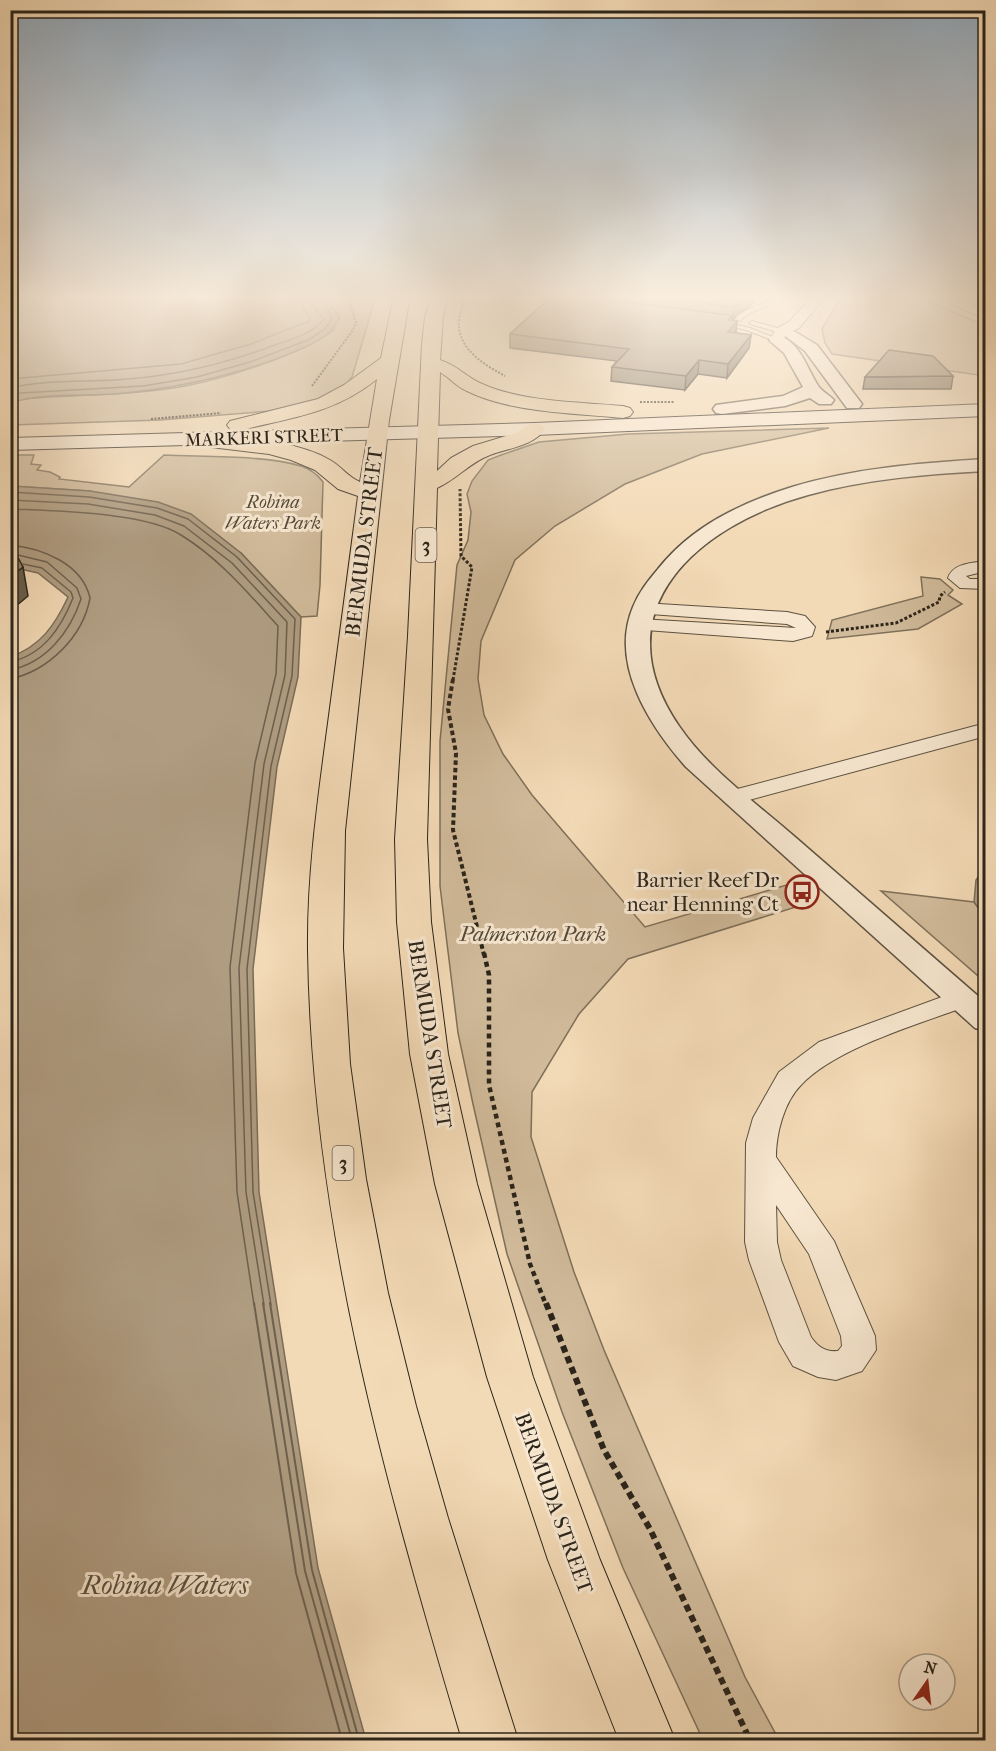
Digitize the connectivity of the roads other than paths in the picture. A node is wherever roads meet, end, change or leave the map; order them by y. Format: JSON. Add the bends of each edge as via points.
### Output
{"nodes":[{"id":1,"x":365,"y":378,"type":"edge"},
{"id":2,"x":387,"y":378,"type":"edge"},
{"id":3,"x":431,"y":378,"type":"edge"},
{"id":4,"x":461,"y":378,"type":"edge"},
{"id":5,"x":805,"y":378,"type":"edge"},
{"id":6,"x":813,"y":378,"type":"edge"},
{"id":7,"x":832,"y":378,"type":"edge"},
{"id":8,"x":809,"y":384,"type":"junction"},
{"id":9,"x":986,"y":400,"type":"edge"},
{"id":10,"x":629,"y":407,"type":"junction"},
{"id":11,"x":850,"y":408,"type":"junction"},
{"id":12,"x":722,"y":409,"type":"junction"},
{"id":13,"x":986,"y":410,"type":"edge"},
{"id":14,"x":231,"y":419,"type":"junction"},
{"id":15,"x":429,"y":425,"type":"junction"},
{"id":16,"x":378,"y":427,"type":"junction"},
{"id":17,"x":535,"y":429,"type":"junction"},
{"id":18,"x":10,"y":432,"type":"edge"},
{"id":19,"x":202,"y":440,"type":"junction"},
{"id":20,"x":10,"y":444,"type":"edge"},
{"id":21,"x":986,"y":465,"type":"edge"},
{"id":22,"x":444,"y":483,"type":"junction"},
{"id":23,"x":370,"y":494,"type":"junction"},
{"id":24,"x":986,"y":566,"type":"edge"},
{"id":25,"x":986,"y":584,"type":"edge"},
{"id":26,"x":641,"y":617,"type":"junction"},
{"id":27,"x":804,"y":632,"type":"road end"},
{"id":28,"x":986,"y":729,"type":"edge"},
{"id":29,"x":734,"y":797,"type":"junction"},
{"id":30,"x":961,"y":999,"type":"junction"},
{"id":31,"x":986,"y":1021,"type":"edge"},
{"id":32,"x":762,"y":1160,"type":"junction"},
{"id":33,"x":490,"y":1740,"type":"edge"},
{"id":34,"x":647,"y":1740,"type":"edge"}],
"edges":[{"from":1,"to":14,"type":"main road","via":[[332,400]]},
{"from":2,"to":16,"type":"main road","name":"BERMUDA STREET","number":"3"},
{"from":3,"to":15,"type":"main road","name":"BERMUDA STREET","number":"3"},
{"from":4,"to":10,"type":"main road","via":[[473,387],[503,397],[542,404]]},
{"from":5,"to":8,"type":"street"},
{"from":6,"to":8,"type":"street"},
{"from":7,"to":11,"type":"street"},
{"from":8,"to":11,"type":"street","via":[[820,398]]},
{"from":8,"to":12,"type":"street","via":[[808,393],[794,398]]},
{"from":9,"to":11,"type":"main road","name":"MARKERI STREET"},
{"from":10,"to":12,"type":"main road","name":"MARKERI STREET"},
{"from":10,"to":15,"type":"main road","name":"MARKERI STREET"},
{"from":11,"to":12,"type":"main road","name":"MARKERI STREET"},
{"from":11,"to":13,"type":"main road","name":"MARKERI STREET"},
{"from":11,"to":17,"type":"main road","name":"MARKERI STREET"},
{"from":14,"to":16,"type":"main road","name":"MARKERI STREET"},
{"from":14,"to":18,"type":"main road","name":"MARKERI STREET"},
{"from":15,"to":16,"type":"main road","name":"MARKERI STREET"},
{"from":15,"to":17,"type":"main road","name":"MARKERI STREET"},
{"from":15,"to":22,"type":"main road","name":"BERMUDA STREET","number":"3"},
{"from":16,"to":19,"type":"main road","name":"MARKERI STREET"},
{"from":16,"to":23,"type":"main road","name":"BERMUDA STREET","number":"3"},
{"from":17,"to":22,"type":"main road","via":[[464,459]]},
{"from":19,"to":20,"type":"main road","name":"MARKERI STREET"},
{"from":19,"to":23,"type":"main road","via":[[298,455],[324,465],[346,484]]},
{"from":21,"to":26,"type":"street","via":[[909,470],[855,479],[753,509],[709,531],[683,552],[658,580]]},
{"from":22,"to":34,"type":"main road","name":"BERMUDA STREET","number":"3","via":[[426,543],[410,852],[421,1003],[462,1214],[488,1308],[535,1455],[586,1594]]},
{"from":23,"to":33,"type":"main road","name":"BERMUDA STREET","number":"3","via":[[328,851],[324,949],[327,1036],[347,1196],[386,1385],[415,1499]]},
{"from":24,"to":25,"type":"street","via":[[957,575],[959,580],[974,585]]},
{"from":26,"to":27,"type":"street","via":[[788,635]]},
{"from":26,"to":29,"type":"street","via":[[639,664],[657,710],[686,751]]},
{"from":28,"to":29,"type":"street"},
{"from":29,"to":30,"type":"street"},
{"from":30,"to":31,"type":"street"},
{"from":30,"to":32,"type":"street","via":[[853,1038],[809,1062],[789,1079],[776,1099],[761,1143]]},
{"from":32,"to":32,"type":"street","via":[[823,1250],[858,1336],[859,1350],[850,1361],[836,1366],[818,1363],[805,1356],[796,1342],[761,1242]]}]}
